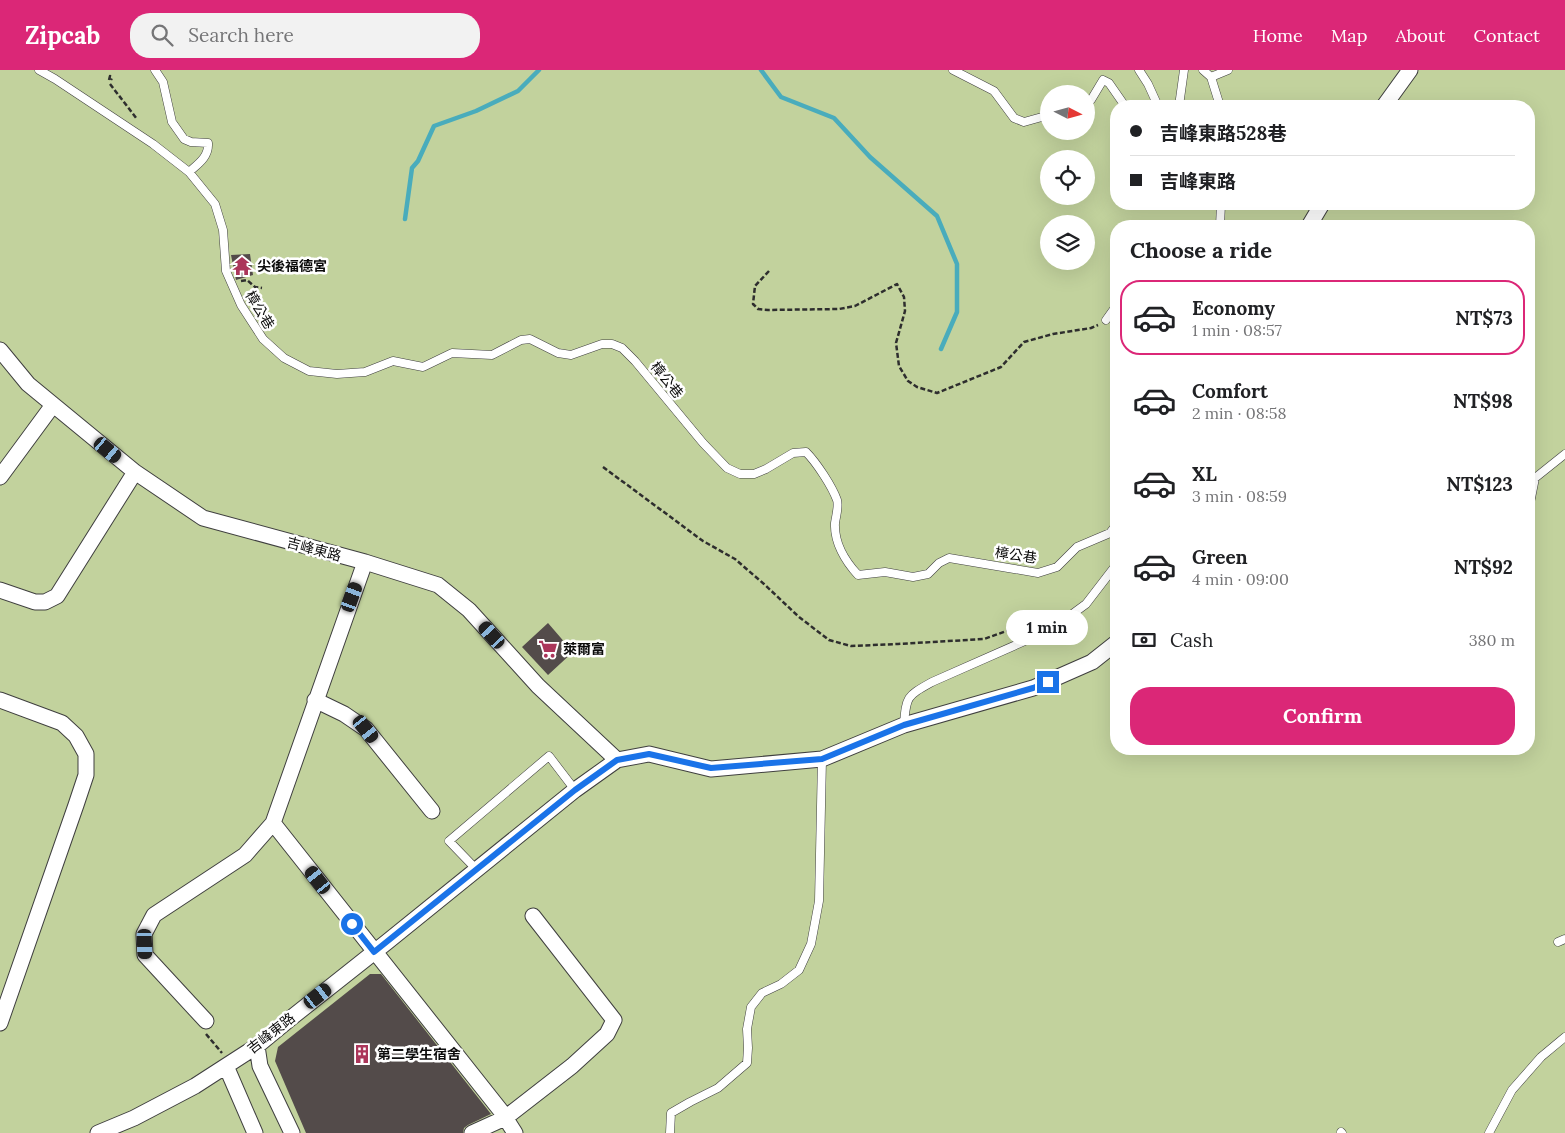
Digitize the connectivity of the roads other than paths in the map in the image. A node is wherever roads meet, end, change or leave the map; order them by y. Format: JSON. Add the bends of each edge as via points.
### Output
{"nodes":[{"id":1,"x":39,"y":70,"type":"edge"},
{"id":2,"x":156,"y":70,"type":"edge"},
{"id":3,"x":954,"y":70,"type":"edge"},
{"id":4,"x":1139,"y":70,"type":"edge"},
{"id":5,"x":1184,"y":70,"type":"edge"},
{"id":6,"x":1203,"y":70,"type":"edge"},
{"id":7,"x":1228,"y":70,"type":"edge"},
{"id":8,"x":1410,"y":70,"type":"edge"},
{"id":9,"x":1211,"y":76,"type":"junction"},
{"id":10,"x":1095,"y":93,"type":"edge"},
{"id":11,"x":1121,"y":100,"type":"edge"},
{"id":12,"x":1155,"y":100,"type":"edge"},
{"id":13,"x":1180,"y":100,"type":"edge"},
{"id":14,"x":1218,"y":100,"type":"edge"},
{"id":15,"x":1388,"y":100,"type":"edge"},
{"id":16,"x":1040,"y":118,"type":"edge"},
{"id":17,"x":189,"y":172,"type":"junction"},
{"id":18,"x":1110,"y":314,"type":"edge"},
{"id":19,"x":1106,"y":320,"type":"road end"},
{"id":20,"x":0,"y":350,"type":"edge"},
{"id":21,"x":53,"y":405,"type":"junction"},
{"id":22,"x":1565,"y":454,"type":"edge"},
{"id":23,"x":135,"y":472,"type":"junction"},
{"id":24,"x":0,"y":477,"type":"edge"},
{"id":25,"x":1535,"y":478,"type":"edge"},
{"id":26,"x":1110,"y":533,"type":"edge"},
{"id":27,"x":364,"y":562,"type":"junction"},
{"id":28,"x":1110,"y":573,"type":"edge"},
{"id":29,"x":0,"y":590,"type":"edge"},
{"id":30,"x":1110,"y":648,"type":"edge"},
{"id":31,"x":0,"y":700,"type":"edge"},
{"id":32,"x":315,"y":700,"type":"junction"},
{"id":33,"x":904,"y":725,"type":"junction"},
{"id":34,"x":822,"y":759,"type":"junction"},
{"id":35,"x":617,"y":760,"type":"junction"},
{"id":36,"x":575,"y":790,"type":"junction"},
{"id":37,"x":432,"y":810,"type":"dead end"},
{"id":38,"x":273,"y":823,"type":"junction"},
{"id":39,"x":477,"y":870,"type":"junction"},
{"id":40,"x":533,"y":916,"type":"dead end"},
{"id":41,"x":374,"y":952,"type":"junction"},
{"id":42,"x":0,"y":1019,"type":"edge"},
{"id":43,"x":206,"y":1021,"type":"road end"},
{"id":44,"x":1565,"y":1037,"type":"edge"},
{"id":45,"x":257,"y":1046,"type":"junction"},
{"id":46,"x":228,"y":1065,"type":"junction"},
{"id":47,"x":505,"y":1118,"type":"junction"},
{"id":48,"x":98,"y":1133,"type":"edge"},
{"id":49,"x":255,"y":1133,"type":"edge"},
{"id":50,"x":292,"y":1133,"type":"edge"},
{"id":51,"x":472,"y":1133,"type":"edge"},
{"id":52,"x":515,"y":1133,"type":"edge"},
{"id":53,"x":670,"y":1133,"type":"edge"},
{"id":54,"x":1489,"y":1133,"type":"edge"}],
"edges":[{"from":1,"to":17,"type":"lane","via":[[153,144]]},
{"from":2,"to":17,"type":"lane","via":[[163,82],[172,122],[184,139],[208,144],[204,158]]},
{"from":3,"to":16,"type":"lane","via":[[994,92],[1014,118],[1024,122]]},
{"from":4,"to":12,"type":"lane"},
{"from":5,"to":13,"type":"lane"},
{"from":6,"to":9,"type":"lane"},
{"from":7,"to":9,"type":"lane"},
{"from":8,"to":15,"type":"street"},
{"from":9,"to":14,"type":"lane"},
{"from":10,"to":11,"type":"lane","via":[[1103,80]]},
{"from":17,"to":26,"type":"lane","name":"樟公巷","via":[[215,204],[223,230],[226,272],[241,305],[263,339],[284,358],[309,370],[336,374],[365,372],[393,361],[424,367],[452,353],[492,355],[521,340],[530,339],[558,353],[571,355],[602,344],[612,344],[622,348],[635,361],[727,468],[740,474],[754,474],[793,453],[806,452],[816,461],[837,501],[835,526],[839,546],[858,574],[886,572],[913,578],[928,574],[949,558],[1038,573],[1057,567],[1077,547]]},
{"from":18,"to":19,"type":"lane"},
{"from":20,"to":21,"type":"street","name":"吉峰東路","via":[[28,384]]},
{"from":21,"to":23,"type":"street","name":"吉峰東路"},
{"from":21,"to":24,"type":"street"},
{"from":22,"to":25,"type":"lane"},
{"from":23,"to":27,"type":"street","name":"吉峰東路","via":[[202,518]]},
{"from":23,"to":29,"type":"street","via":[[57,596],[45,602],[35,602]]},
{"from":27,"to":32,"type":"street"},
{"from":27,"to":35,"type":"street","name":"吉峰東路","via":[[438,584],[469,610],[538,686]]},
{"from":28,"to":33,"type":"lane","via":[[1086,604],[1052,630],[913,693],[906,704]]},
{"from":30,"to":33,"type":"street","name":"吉峰東路","via":[[1092,662],[1033,688]]},
{"from":31,"to":42,"type":"street","via":[[62,723],[76,736],[86,754],[86,774]]},
{"from":32,"to":37,"type":"street","via":[[366,729]]},
{"from":32,"to":38,"type":"street"},
{"from":33,"to":34,"type":"street","name":"吉峰東路"},
{"from":34,"to":35,"type":"street","name":"吉峰東路","via":[[711,768],[649,754]]},
{"from":34,"to":53,"type":"lane","via":[[819,902],[811,944],[799,970],[762,993],[751,1007],[746,1063],[718,1088],[671,1113]]},
{"from":35,"to":36,"type":"street","name":"吉峰東路"},
{"from":36,"to":39,"type":"street","name":"吉峰東路"},
{"from":36,"to":39,"type":"lane","via":[[549,756],[449,841]]},
{"from":38,"to":41,"type":"street"},
{"from":38,"to":43,"type":"street","via":[[245,856],[154,915],[144,934],[145,955]]},
{"from":39,"to":41,"type":"street","name":"吉峰東路"},
{"from":40,"to":47,"type":"street","via":[[614,1020],[607,1034],[572,1066]]},
{"from":41,"to":45,"type":"street","name":"吉峰東路"},
{"from":41,"to":47,"type":"street"},
{"from":44,"to":54,"type":"lane","via":[[1512,1090]]},
{"from":45,"to":46,"type":"street","name":"吉峰東路"},
{"from":45,"to":50,"type":"street","via":[[260,1066]]},
{"from":46,"to":48,"type":"street","name":"吉峰東路","via":[[134,1118]]},
{"from":46,"to":49,"type":"street"},
{"from":47,"to":51,"type":"street"},
{"from":47,"to":52,"type":"street"}]}
